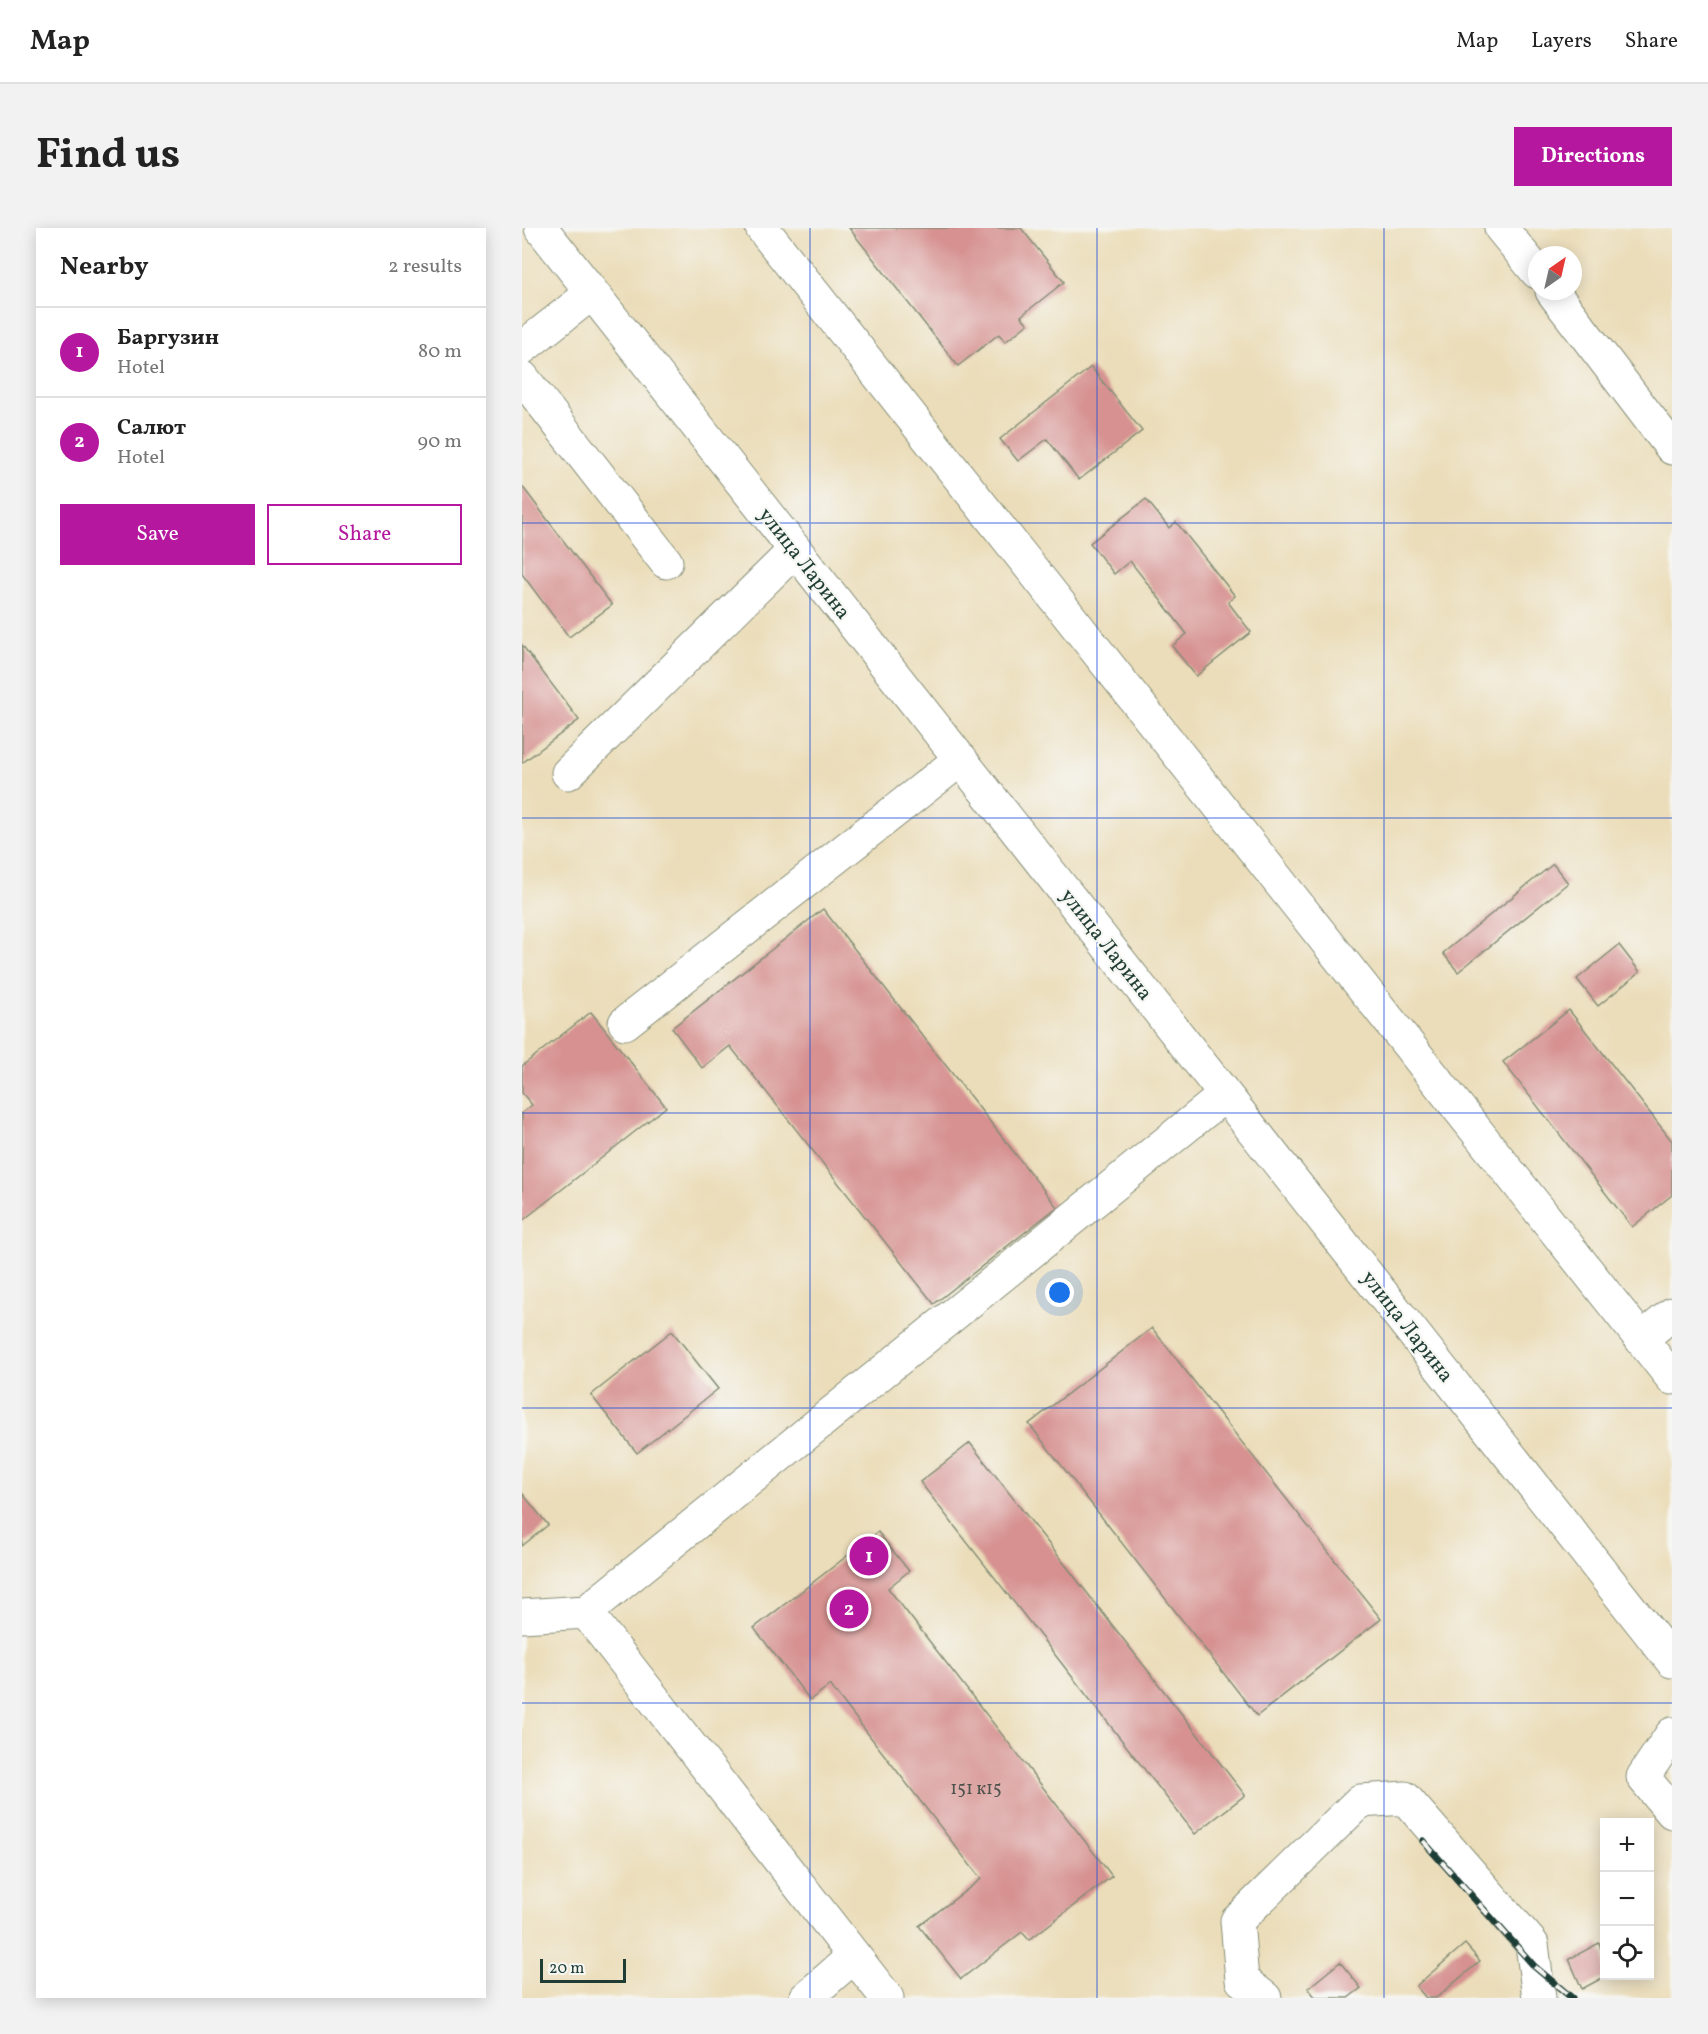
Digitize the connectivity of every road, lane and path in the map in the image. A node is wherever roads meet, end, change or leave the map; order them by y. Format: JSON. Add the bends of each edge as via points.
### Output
{"nodes":[{"id":1,"x":541,"y":228,"type":"edge"},
{"id":2,"x":762,"y":228,"type":"edge"},
{"id":3,"x":1501,"y":228,"type":"edge"},
{"id":4,"x":1528,"y":261,"type":"edge"},
{"id":5,"x":592,"y":293,"type":"junction"},
{"id":6,"x":1559,"y":300,"type":"edge"},
{"id":7,"x":522,"y":348,"type":"edge"},
{"id":8,"x":522,"y":377,"type":"edge"},
{"id":9,"x":1672,"y":448,"type":"edge"},
{"id":10,"x":795,"y":550,"type":"junction"},
{"id":11,"x":666,"y":562,"type":"dead end"},
{"id":12,"x":961,"y":759,"type":"junction"},
{"id":13,"x":568,"y":773,"type":"dead end"},
{"id":14,"x":625,"y":1023,"type":"dead end"},
{"id":15,"x":1225,"y":1095,"type":"junction"},
{"id":16,"x":1672,"y":1314,"type":"edge"},
{"id":17,"x":1641,"y":1339,"type":"junction"},
{"id":18,"x":1672,"y":1378,"type":"edge"},
{"id":19,"x":586,"y":1612,"type":"junction"},
{"id":20,"x":522,"y":1616,"type":"edge"},
{"id":21,"x":1672,"y":1661,"type":"edge"},
{"id":22,"x":1672,"y":1734,"type":"edge"},
{"id":23,"x":1672,"y":1812,"type":"edge"},
{"id":24,"x":854,"y":1956,"type":"junction"},
{"id":25,"x":806,"y":1998,"type":"edge"},
{"id":26,"x":887,"y":1998,"type":"edge"},
{"id":27,"x":1265,"y":1998,"type":"edge"},
{"id":28,"x":1539,"y":1998,"type":"edge"}],
"edges":[{"from":1,"to":5,"type":"street","name":"улица Ларина"},
{"from":2,"to":17,"type":"street"},
{"from":3,"to":4,"type":"street"},
{"from":5,"to":7,"type":"street"},
{"from":5,"to":10,"type":"street","name":"улица Ларина"},
{"from":6,"to":9,"type":"street"},
{"from":8,"to":11,"type":"street"},
{"from":10,"to":12,"type":"street","name":"улица Ларина"},
{"from":10,"to":13,"type":"street"},
{"from":12,"to":14,"type":"street"},
{"from":12,"to":15,"type":"street","name":"улица Ларина"},
{"from":15,"to":19,"type":"street"},
{"from":15,"to":21,"type":"street","name":"улица Ларина"},
{"from":16,"to":17,"type":"street"},
{"from":17,"to":18,"type":"street"},
{"from":19,"to":20,"type":"street"},
{"from":19,"to":24,"type":"street"},
{"from":22,"to":23,"type":"street","via":[[1643,1776]]},
{"from":24,"to":25,"type":"street"},
{"from":24,"to":26,"type":"street"},
{"from":27,"to":28,"type":"street","via":[[1242,1980],[1237,1920],[1360,1802],[1405,1798],[1532,1944]]}]}
